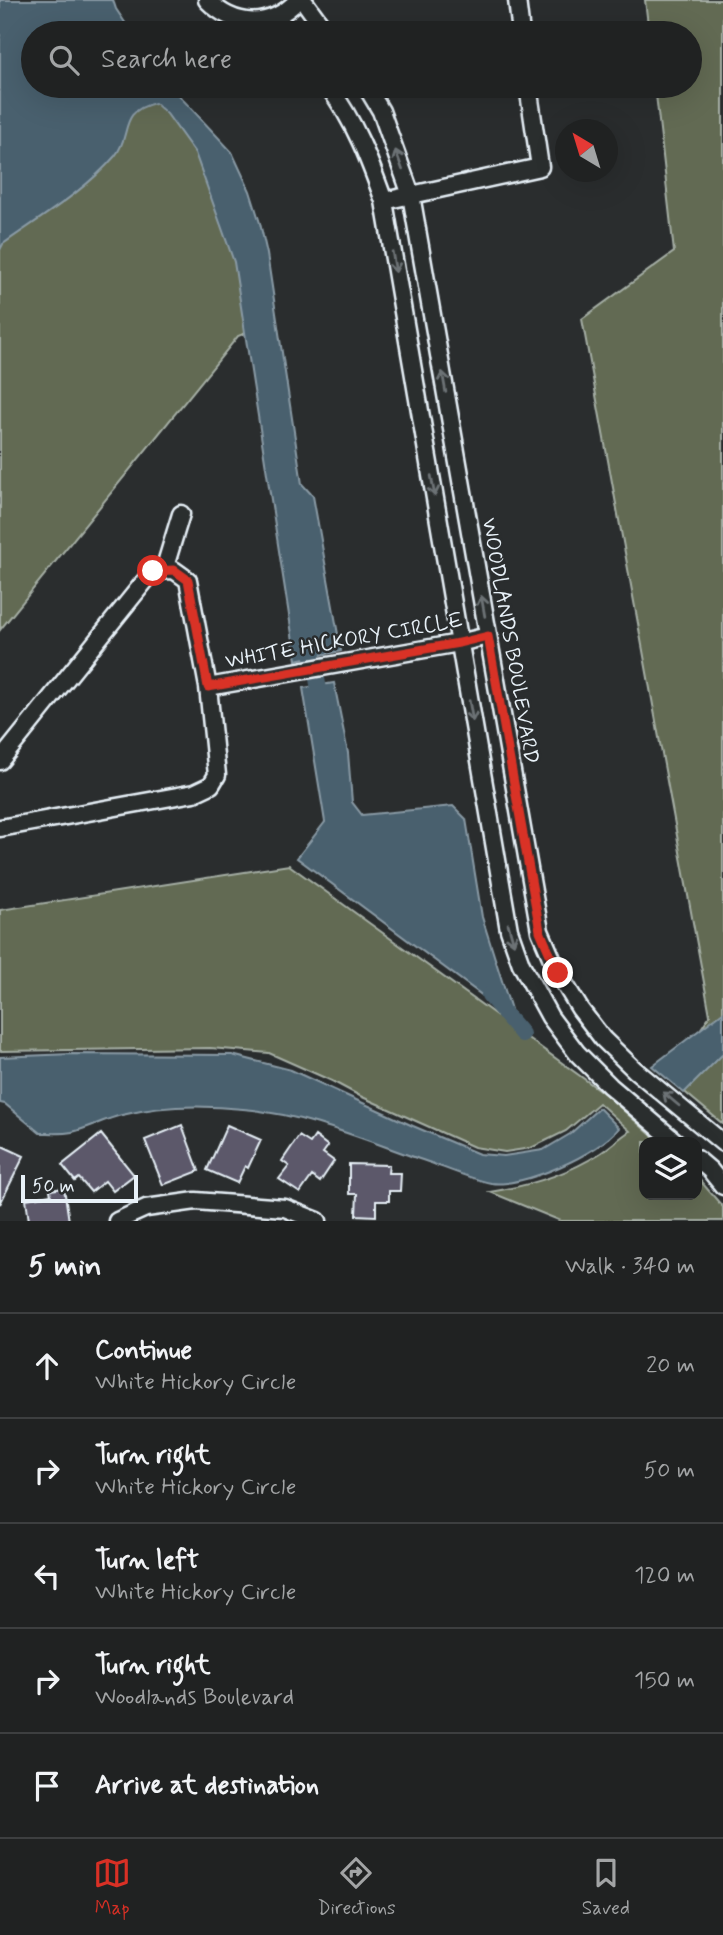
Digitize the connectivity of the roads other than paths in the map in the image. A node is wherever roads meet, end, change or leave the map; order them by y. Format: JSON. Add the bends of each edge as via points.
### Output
{"nodes":[{"id":1,"x":207,"y":0,"type":"edge"},
{"id":2,"x":300,"y":0,"type":"edge"},
{"id":3,"x":517,"y":0,"type":"edge"},
{"id":4,"x":277,"y":17,"type":"junction"},
{"id":5,"x":240,"y":21,"type":"edge"},
{"id":6,"x":263,"y":21,"type":"edge"},
{"id":7,"x":280,"y":21,"type":"edge"},
{"id":8,"x":317,"y":21,"type":"edge"},
{"id":9,"x":520,"y":21,"type":"edge"},
{"id":10,"x":337,"y":98,"type":"edge"},
{"id":11,"x":373,"y":98,"type":"edge"},
{"id":12,"x":530,"y":98,"type":"edge"},
{"id":13,"x":411,"y":195,"type":"junction"},
{"id":14,"x":384,"y":201,"type":"junction"},
{"id":15,"x":181,"y":514,"type":"dead end"},
{"id":16,"x":164,"y":570,"type":"junction"},
{"id":17,"x":488,"y":636,"type":"junction"},
{"id":18,"x":459,"y":643,"type":"junction"},
{"id":19,"x":208,"y":687,"type":"junction"},
{"id":20,"x":0,"y":761,"type":"edge"},
{"id":21,"x":0,"y":828,"type":"edge"},
{"id":22,"x":670,"y":1137,"type":"edge"},
{"id":23,"x":723,"y":1143,"type":"edge"},
{"id":24,"x":702,"y":1163,"type":"edge"},
{"id":25,"x":723,"y":1186,"type":"edge"},
{"id":26,"x":117,"y":1221,"type":"edge"},
{"id":27,"x":318,"y":1221,"type":"edge"}],
"edges":[{"from":1,"to":5,"type":"street","via":[[222,14]]},
{"from":2,"to":4,"type":"street"},
{"from":2,"to":8,"type":"street"},
{"from":3,"to":9,"type":"street"},
{"from":4,"to":6,"type":"street"},
{"from":4,"to":7,"type":"street"},
{"from":10,"to":14,"type":"street","via":[[362,143]]},
{"from":13,"to":11,"type":"street","name":"WOODLANDS BOULEVARD","one_way":true},
{"from":12,"to":13,"type":"street","via":[[540,167]]},
{"from":13,"to":14,"type":"street"},
{"from":17,"to":13,"type":"street","name":"WOODLANDS BOULEVARD","one_way":true},
{"from":14,"to":18,"type":"street","one_way":true},
{"from":15,"to":16,"type":"street"},
{"from":16,"to":19,"type":"street","name":"WHITE HICKORY CIRCLE","via":[[174,570],[188,580]]},
{"from":16,"to":20,"type":"street","via":[[153,571]]},
{"from":17,"to":18,"type":"street","name":"WHITE HICKORY CIRCLE"},
{"from":23,"to":17,"type":"street","name":"WOODLANDS BOULEVARD","one_way":true,"via":[[603,1039],[558,973],[540,931]]},
{"from":18,"to":19,"type":"street","name":"WHITE HICKORY CIRCLE"},
{"from":18,"to":22,"type":"street","one_way":true,"via":[[509,930],[521,964],[576,1053]]},
{"from":19,"to":21,"type":"street","name":"WHITE HICKORY CIRCLE","via":[[217,775],[211,785],[194,793]]},
{"from":24,"to":25,"type":"street"},
{"from":26,"to":27,"type":"street","via":[[146,1208],[196,1201],[285,1208]]}]}
